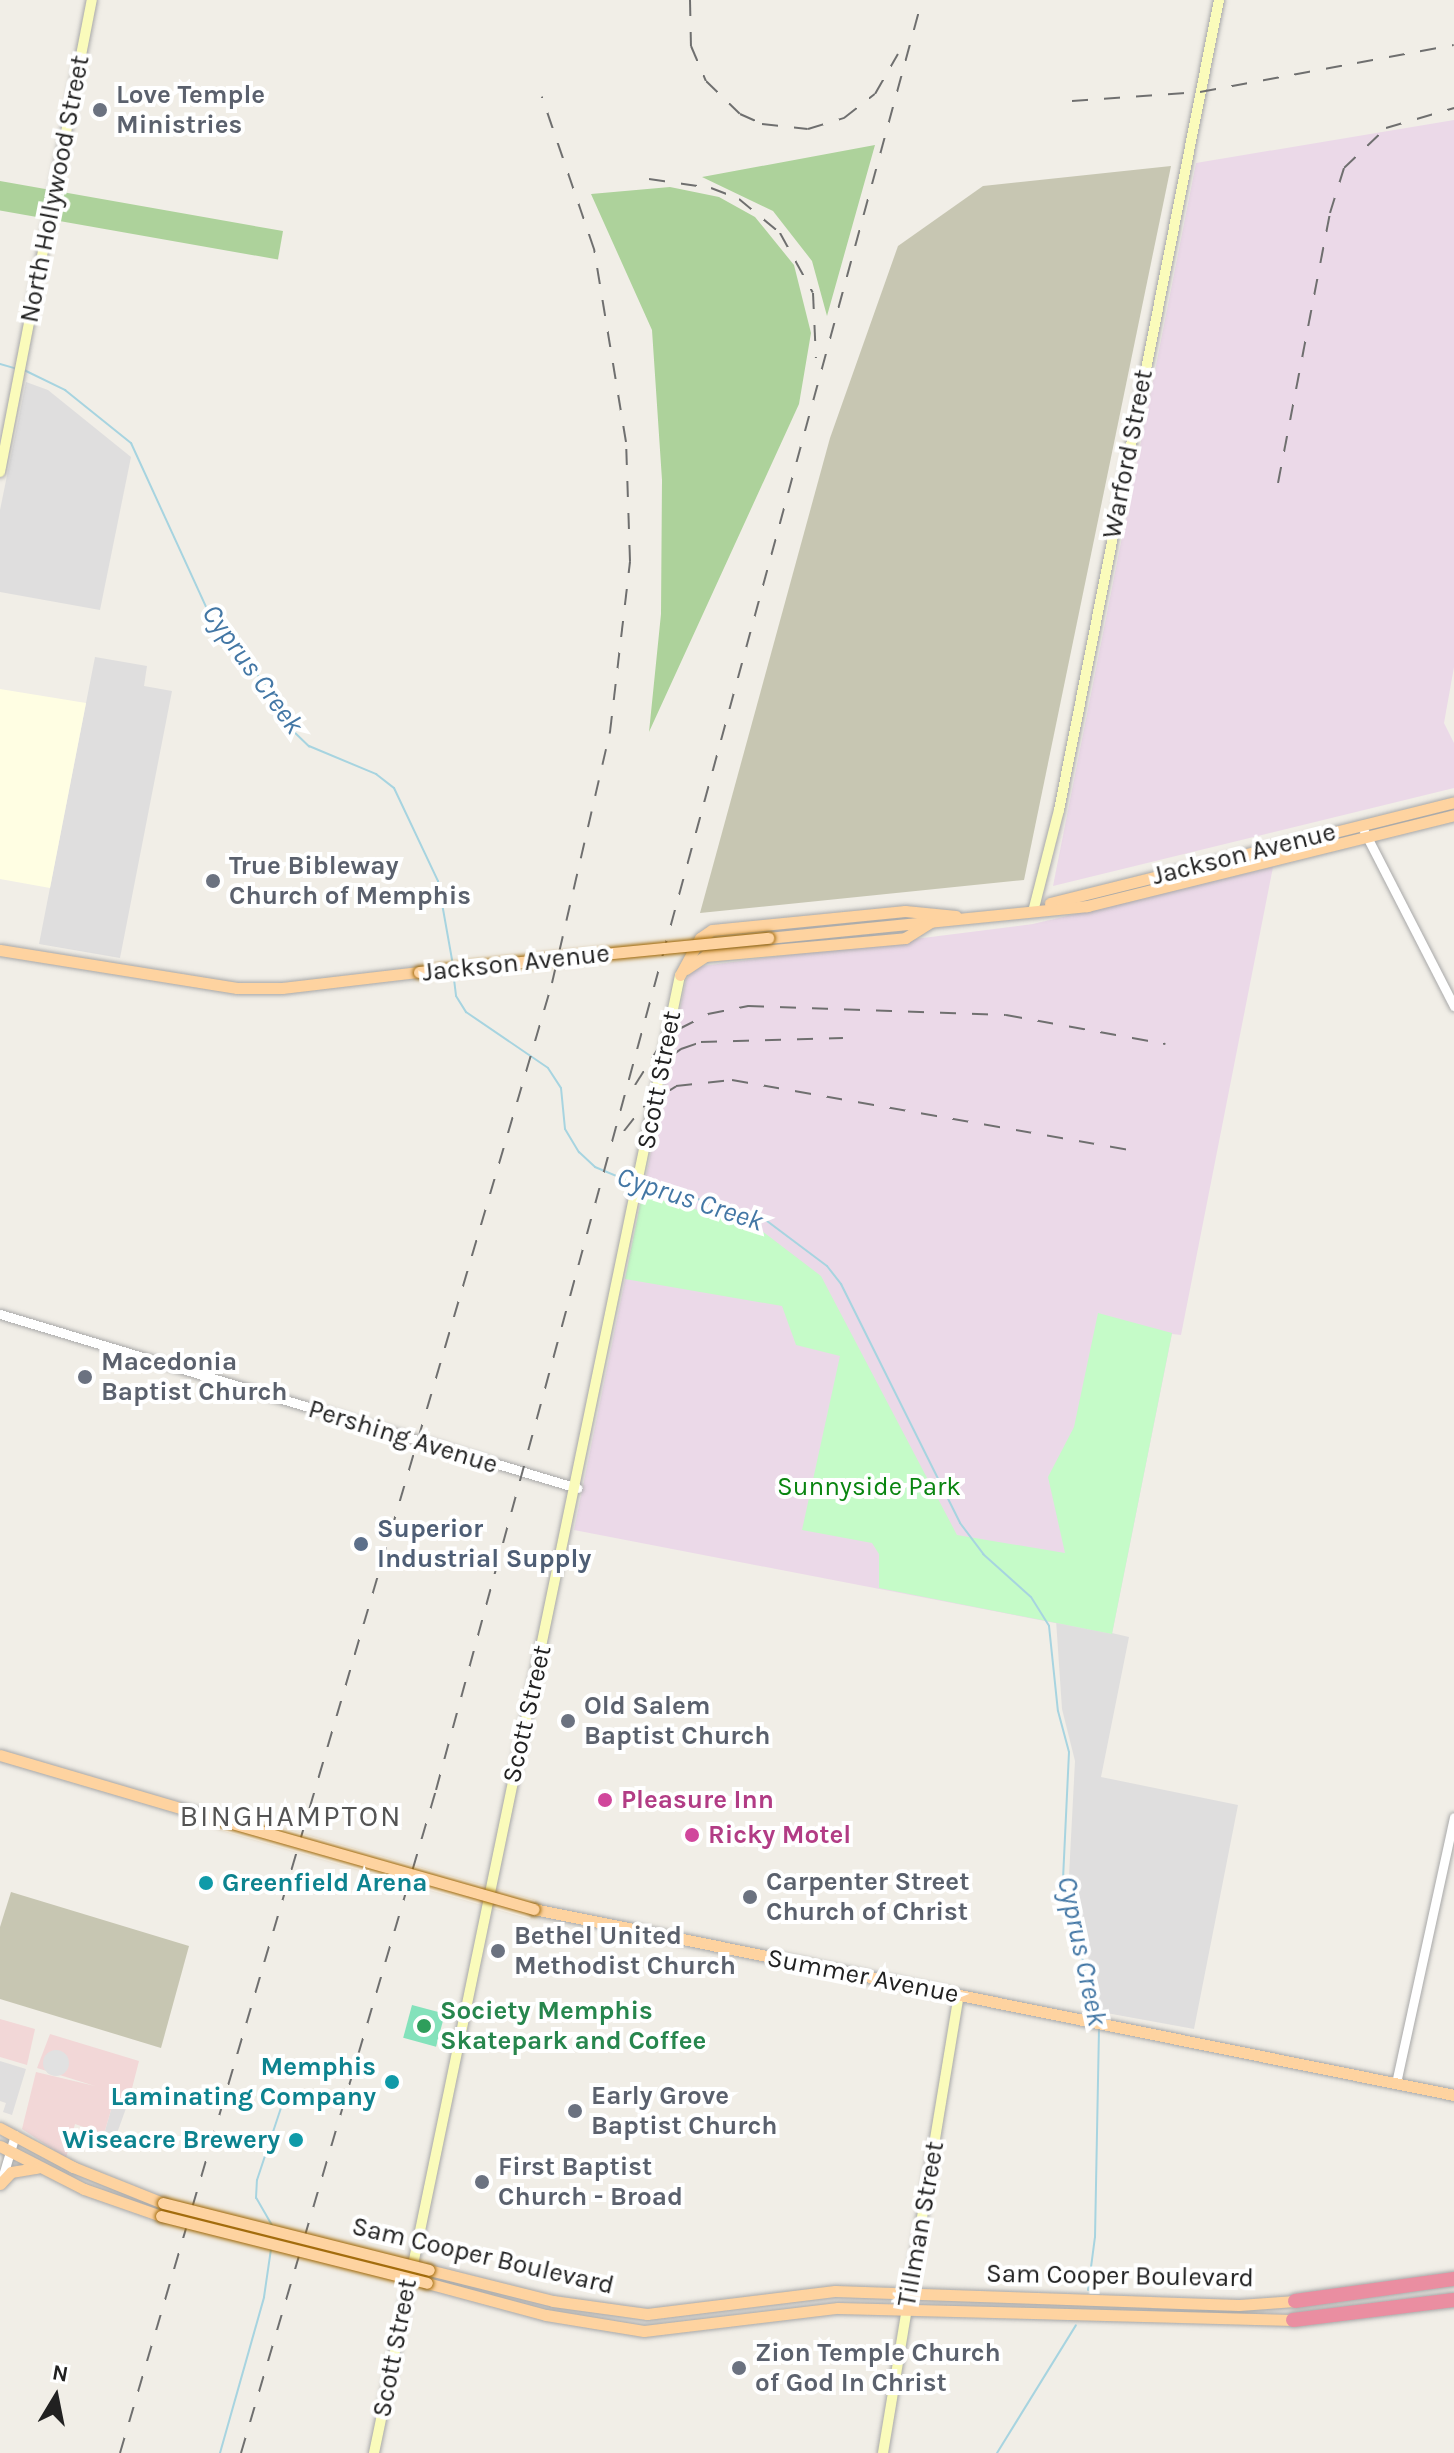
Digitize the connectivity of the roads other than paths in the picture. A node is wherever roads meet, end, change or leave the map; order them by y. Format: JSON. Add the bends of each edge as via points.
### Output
{"nodes":[{"id":1,"x":92,"y":0,"type":"edge"},
{"id":2,"x":1219,"y":0,"type":"edge"},
{"id":3,"x":0,"y":472,"type":"edge"},
{"id":4,"x":1454,"y":802,"type":"edge"},
{"id":5,"x":1454,"y":815,"type":"edge"},
{"id":6,"x":1361,"y":826,"type":"junction"},
{"id":7,"x":1367,"y":838,"type":"junction"},
{"id":8,"x":1034,"y":908,"type":"junction"},
{"id":9,"x":960,"y":917,"type":"junction"},
{"id":10,"x":932,"y":921,"type":"junction"},
{"id":11,"x":0,"y":950,"type":"edge"},
{"id":12,"x":680,"y":975,"type":"junction"},
{"id":13,"x":1454,"y":1006,"type":"edge"},
{"id":14,"x":0,"y":1314,"type":"edge"},
{"id":15,"x":577,"y":1488,"type":"junction"},
{"id":16,"x":0,"y":1755,"type":"edge"},
{"id":17,"x":1454,"y":1817,"type":"edge"},
{"id":18,"x":959,"y":1995,"type":"junction"},
{"id":19,"x":1396,"y":2083,"type":"junction"},
{"id":20,"x":1454,"y":2095,"type":"edge"},
{"id":21,"x":0,"y":2128,"type":"edge"},
{"id":22,"x":15,"y":2135,"type":"junction"},
{"id":23,"x":5,"y":2149,"type":"edge"},
{"id":24,"x":45,"y":2169,"type":"junction"},
{"id":25,"x":0,"y":2185,"type":"edge"},
{"id":26,"x":1454,"y":2279,"type":"edge"},
{"id":27,"x":907,"y":2295,"type":"junction"},
{"id":28,"x":1454,"y":2300,"type":"edge"},
{"id":29,"x":1295,"y":2301,"type":"joint"},
{"id":30,"x":905,"y":2309,"type":"junction"},
{"id":31,"x":1293,"y":2320,"type":"joint"},
{"id":32,"x":374,"y":2453,"type":"edge"},
{"id":33,"x":883,"y":2453,"type":"edge"}],
"edges":[{"from":1,"to":3,"type":"main road","name":"North Hollywood Street"},
{"from":2,"to":8,"type":"main road","name":"Warford Street","via":[[1059,810]]},
{"from":4,"to":6,"type":"main road","name":"Jackson Avenue"},
{"from":5,"to":7,"type":"main road","name":"Jackson Avenue"},
{"from":6,"to":7,"type":"street"},
{"from":6,"to":8,"type":"main road","name":"Jackson Avenue"},
{"from":7,"to":8,"type":"main road","name":"Jackson Avenue","via":[[1087,906]]},
{"from":7,"to":13,"type":"street"},
{"from":8,"to":9,"type":"main road","name":"Jackson Avenue"},
{"from":9,"to":10,"type":"main road","name":"Jackson Avenue"},
{"from":9,"to":12,"type":"main road","via":[[939,910],[905,911],[712,930],[700,938]]},
{"from":10,"to":11,"type":"main road","name":"Jackson Avenue","bridge":true,"via":[[282,988],[237,988]]},
{"from":10,"to":12,"type":"main road","via":[[905,938],[705,956]]},
{"from":12,"to":15,"type":"main road","name":"Scott Street"},
{"from":14,"to":15,"type":"street","name":"Pershing Avenue"},
{"from":15,"to":32,"type":"main road","name":"Scott Street"},
{"from":16,"to":18,"type":"main road","name":"Summer Avenue","bridge":true,"via":[[534,1909]]},
{"from":17,"to":19,"type":"street"},
{"from":18,"to":19,"type":"main road","name":"Summer Avenue"},
{"from":18,"to":27,"type":"main road","name":"Tillman Street"},
{"from":19,"to":20,"type":"main road","name":"Summer Avenue"},
{"from":21,"to":22,"type":"main road","name":"Sam Cooper Boulevard"},
{"from":22,"to":23,"type":"street"},
{"from":22,"to":27,"type":"main road","name":"Sam Cooper Boulevard","bridge":true,"via":[[73,2167],[163,2203],[553,2301],[647,2314],[835,2291]]},
{"from":23,"to":24,"type":"main road","name":"Sam Cooper Boulevard"},
{"from":23,"to":25,"type":"street"},
{"from":24,"to":25,"type":"main road","via":[[23,2167]]},
{"from":24,"to":30,"type":"main road","name":"Sam Cooper Boulevard","bridge":true,"via":[[123,2205],[161,2216],[546,2315],[644,2331],[800,2311]]},
{"from":26,"to":29,"type":"highway","name":"Sam Cooper Boulevard"},
{"from":27,"to":29,"type":"main road","name":"Sam Cooper Boulevard","via":[[1239,2305]]},
{"from":27,"to":30,"type":"main road","name":"Tillman Street"},
{"from":28,"to":31,"type":"highway","name":"Sam Cooper Boulevard"},
{"from":30,"to":31,"type":"main road","name":"Sam Cooper Boulevard"},
{"from":30,"to":33,"type":"main road","name":"Tillman Street"}]}
